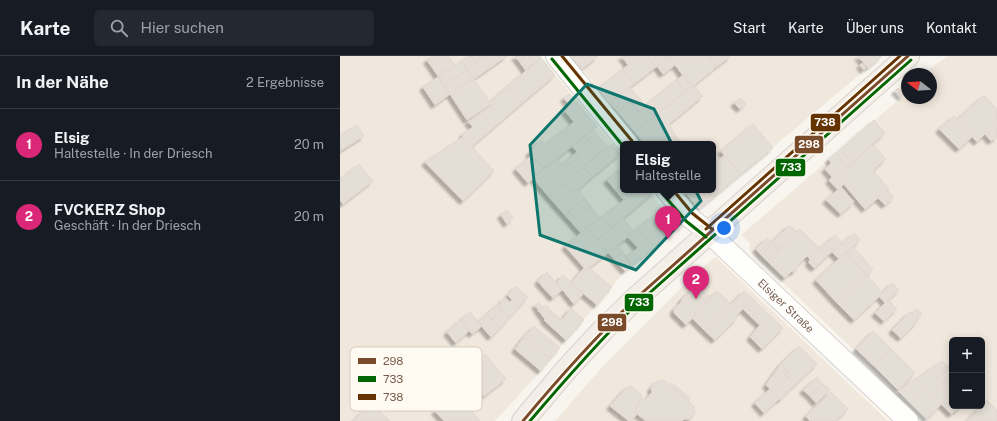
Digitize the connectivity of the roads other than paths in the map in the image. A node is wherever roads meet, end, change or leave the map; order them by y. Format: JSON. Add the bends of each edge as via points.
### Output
{"nodes":[{"id":1,"x":556,"y":56,"type":"edge"},
{"id":2,"x":908,"y":56,"type":"edge"},
{"id":3,"x":626,"y":141,"type":"edge"},
{"id":4,"x":668,"y":193,"type":"edge"},
{"id":5,"x":709,"y":233,"type":"junction"},
{"id":6,"x":524,"y":421,"type":"edge"},
{"id":7,"x":908,"y":421,"type":"edge"}],
"edges":[{"from":1,"to":3,"type":"street"},
{"from":2,"to":5,"type":"main road"},
{"from":4,"to":5,"type":"street","name":"Elsiger Straße","via":[[689,218]]},
{"from":5,"to":6,"type":"main road","via":[[602,331]]},
{"from":5,"to":7,"type":"street","name":"Elsiger Straße"}]}
